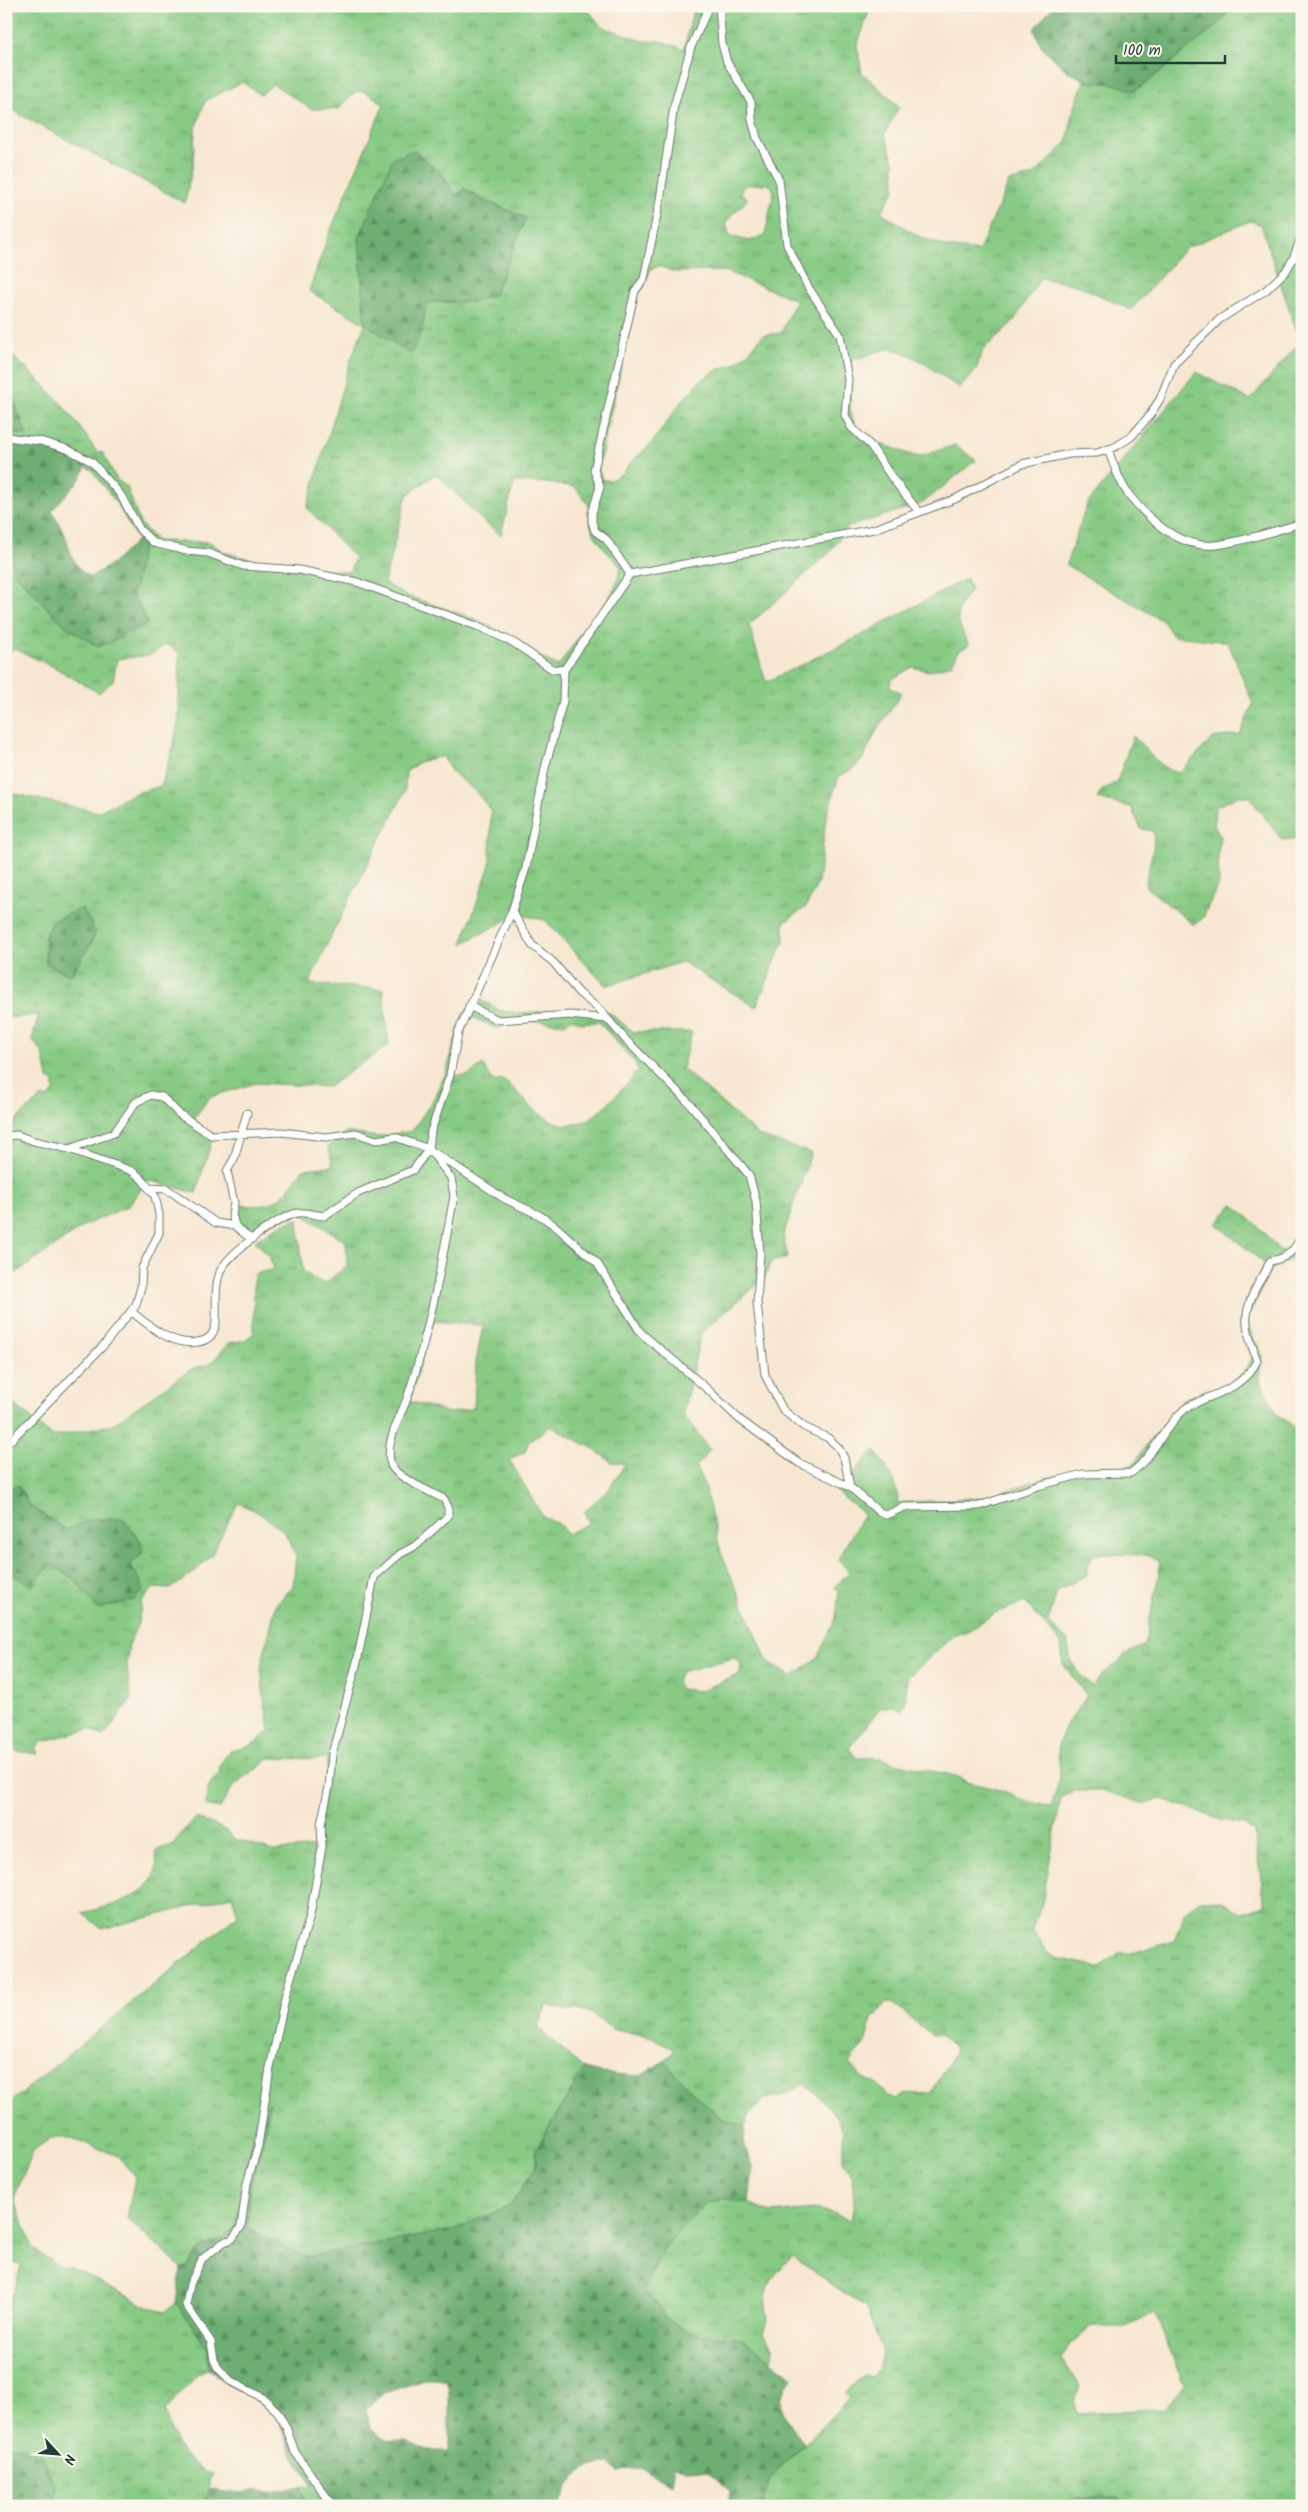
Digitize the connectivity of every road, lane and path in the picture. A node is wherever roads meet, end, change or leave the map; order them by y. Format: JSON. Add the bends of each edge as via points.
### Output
{"nodes":[{"id":1,"x":709,"y":6,"type":"edge"},
{"id":2,"x":719,"y":6,"type":"edge"},
{"id":3,"x":1302,"y":235,"type":"edge"},
{"id":4,"x":6,"y":437,"type":"edge"},
{"id":5,"x":1108,"y":450,"type":"junction"},
{"id":6,"x":919,"y":512,"type":"junction"},
{"id":7,"x":1302,"y":523,"type":"edge"},
{"id":8,"x":630,"y":574,"type":"junction"},
{"id":9,"x":564,"y":670,"type":"junction"},
{"id":10,"x":512,"y":911,"type":"junction"},
{"id":11,"x":469,"y":1006,"type":"junction"},
{"id":12,"x":607,"y":1019,"type":"junction"},
{"id":13,"x":248,"y":1113,"type":"dead end"},
{"id":14,"x":243,"y":1132,"type":"junction"},
{"id":15,"x":6,"y":1136,"type":"edge"},
{"id":16,"x":69,"y":1148,"type":"junction"},
{"id":17,"x":430,"y":1149,"type":"junction"},
{"id":18,"x":150,"y":1188,"type":"junction"},
{"id":19,"x":235,"y":1226,"type":"junction"},
{"id":20,"x":1302,"y":1235,"type":"edge"},
{"id":21,"x":251,"y":1239,"type":"junction"},
{"id":22,"x":131,"y":1311,"type":"junction"},
{"id":23,"x":6,"y":1442,"type":"edge"},
{"id":24,"x":850,"y":1487,"type":"junction"},
{"id":25,"x":333,"y":2506,"type":"edge"}],
"edges":[{"from":1,"to":8,"type":"street","via":[[691,47],[674,106],[644,279],[635,291],[594,470],[600,487],[592,513],[595,531],[606,539]]},
{"from":2,"to":6,"type":"street","via":[[727,62],[751,102],[757,138],[778,180],[787,245],[808,287],[840,335],[848,380],[844,415]]},
{"from":3,"to":5,"type":"street","via":[[1286,271],[1266,290],[1220,319],[1174,364],[1150,416],[1131,437]]},
{"from":4,"to":9,"type":"street","via":[[40,440],[92,462],[120,494],[140,530],[154,543],[208,553],[243,566],[299,570],[357,582],[482,628],[552,669]]},
{"from":5,"to":6,"type":"street","via":[[1022,464],[955,499]]},
{"from":5,"to":7,"type":"street","via":[[1129,495],[1158,525],[1183,541],[1214,545],[1264,536]]},
{"from":6,"to":8,"type":"street","via":[[874,529]]},
{"from":8,"to":9,"type":"street"},
{"from":9,"to":10,"type":"street","via":[[562,701],[526,868]]},
{"from":10,"to":11,"type":"street"},
{"from":10,"to":12,"type":"street","via":[[532,945],[553,962]]},
{"from":11,"to":12,"type":"street","via":[[498,1020],[570,1015]]},
{"from":11,"to":17,"type":"street","via":[[458,1033],[452,1068],[433,1122]]},
{"from":12,"to":24,"type":"street","via":[[690,1104],[749,1175],[756,1201],[760,1253],[757,1303],[765,1375],[783,1410],[838,1447],[844,1458]]},
{"from":13,"to":14,"type":"street"},
{"from":14,"to":16,"type":"street","via":[[211,1135],[179,1114],[162,1097],[151,1094],[136,1102],[114,1133]]},
{"from":14,"to":17,"type":"street","via":[[326,1137],[356,1134],[376,1140],[395,1137]]},
{"from":14,"to":19,"type":"street","via":[[227,1171]]},
{"from":15,"to":16,"type":"street","via":[[17,1135],[34,1142]]},
{"from":16,"to":18,"type":"street","via":[[132,1170]]},
{"from":17,"to":21,"type":"street","via":[[413,1170],[358,1193],[324,1216],[298,1213]]},
{"from":17,"to":24,"type":"street","via":[[506,1199],[554,1225],[597,1263],[640,1333],[746,1425],[799,1463]]},
{"from":17,"to":25,"type":"street","via":[[452,1178],[454,1196],[428,1323],[388,1459],[394,1472],[444,1499],[448,1516],[417,1545],[400,1554],[374,1577],[357,1662],[332,1754],[310,1916],[286,1993],[241,2227],[232,2239],[202,2259],[190,2284],[186,2305],[211,2342],[218,2368],[231,2381],[263,2398],[277,2410],[295,2452]]},
{"from":18,"to":19,"type":"street","via":[[167,1189],[216,1223]]},
{"from":18,"to":22,"type":"street","via":[[159,1214],[159,1233],[142,1268],[141,1287]]},
{"from":19,"to":21,"type":"street"},
{"from":20,"to":24,"type":"street","via":[[1295,1250],[1279,1260],[1270,1261],[1248,1307],[1245,1325],[1258,1361],[1253,1370],[1222,1392],[1186,1407],[1131,1473],[1084,1474],[979,1506],[904,1507],[886,1515]]},
{"from":21,"to":22,"type":"street","via":[[219,1274],[216,1322],[212,1336],[207,1340],[187,1344],[172,1339]]},
{"from":22,"to":23,"type":"street","via":[[104,1346]]}]}
